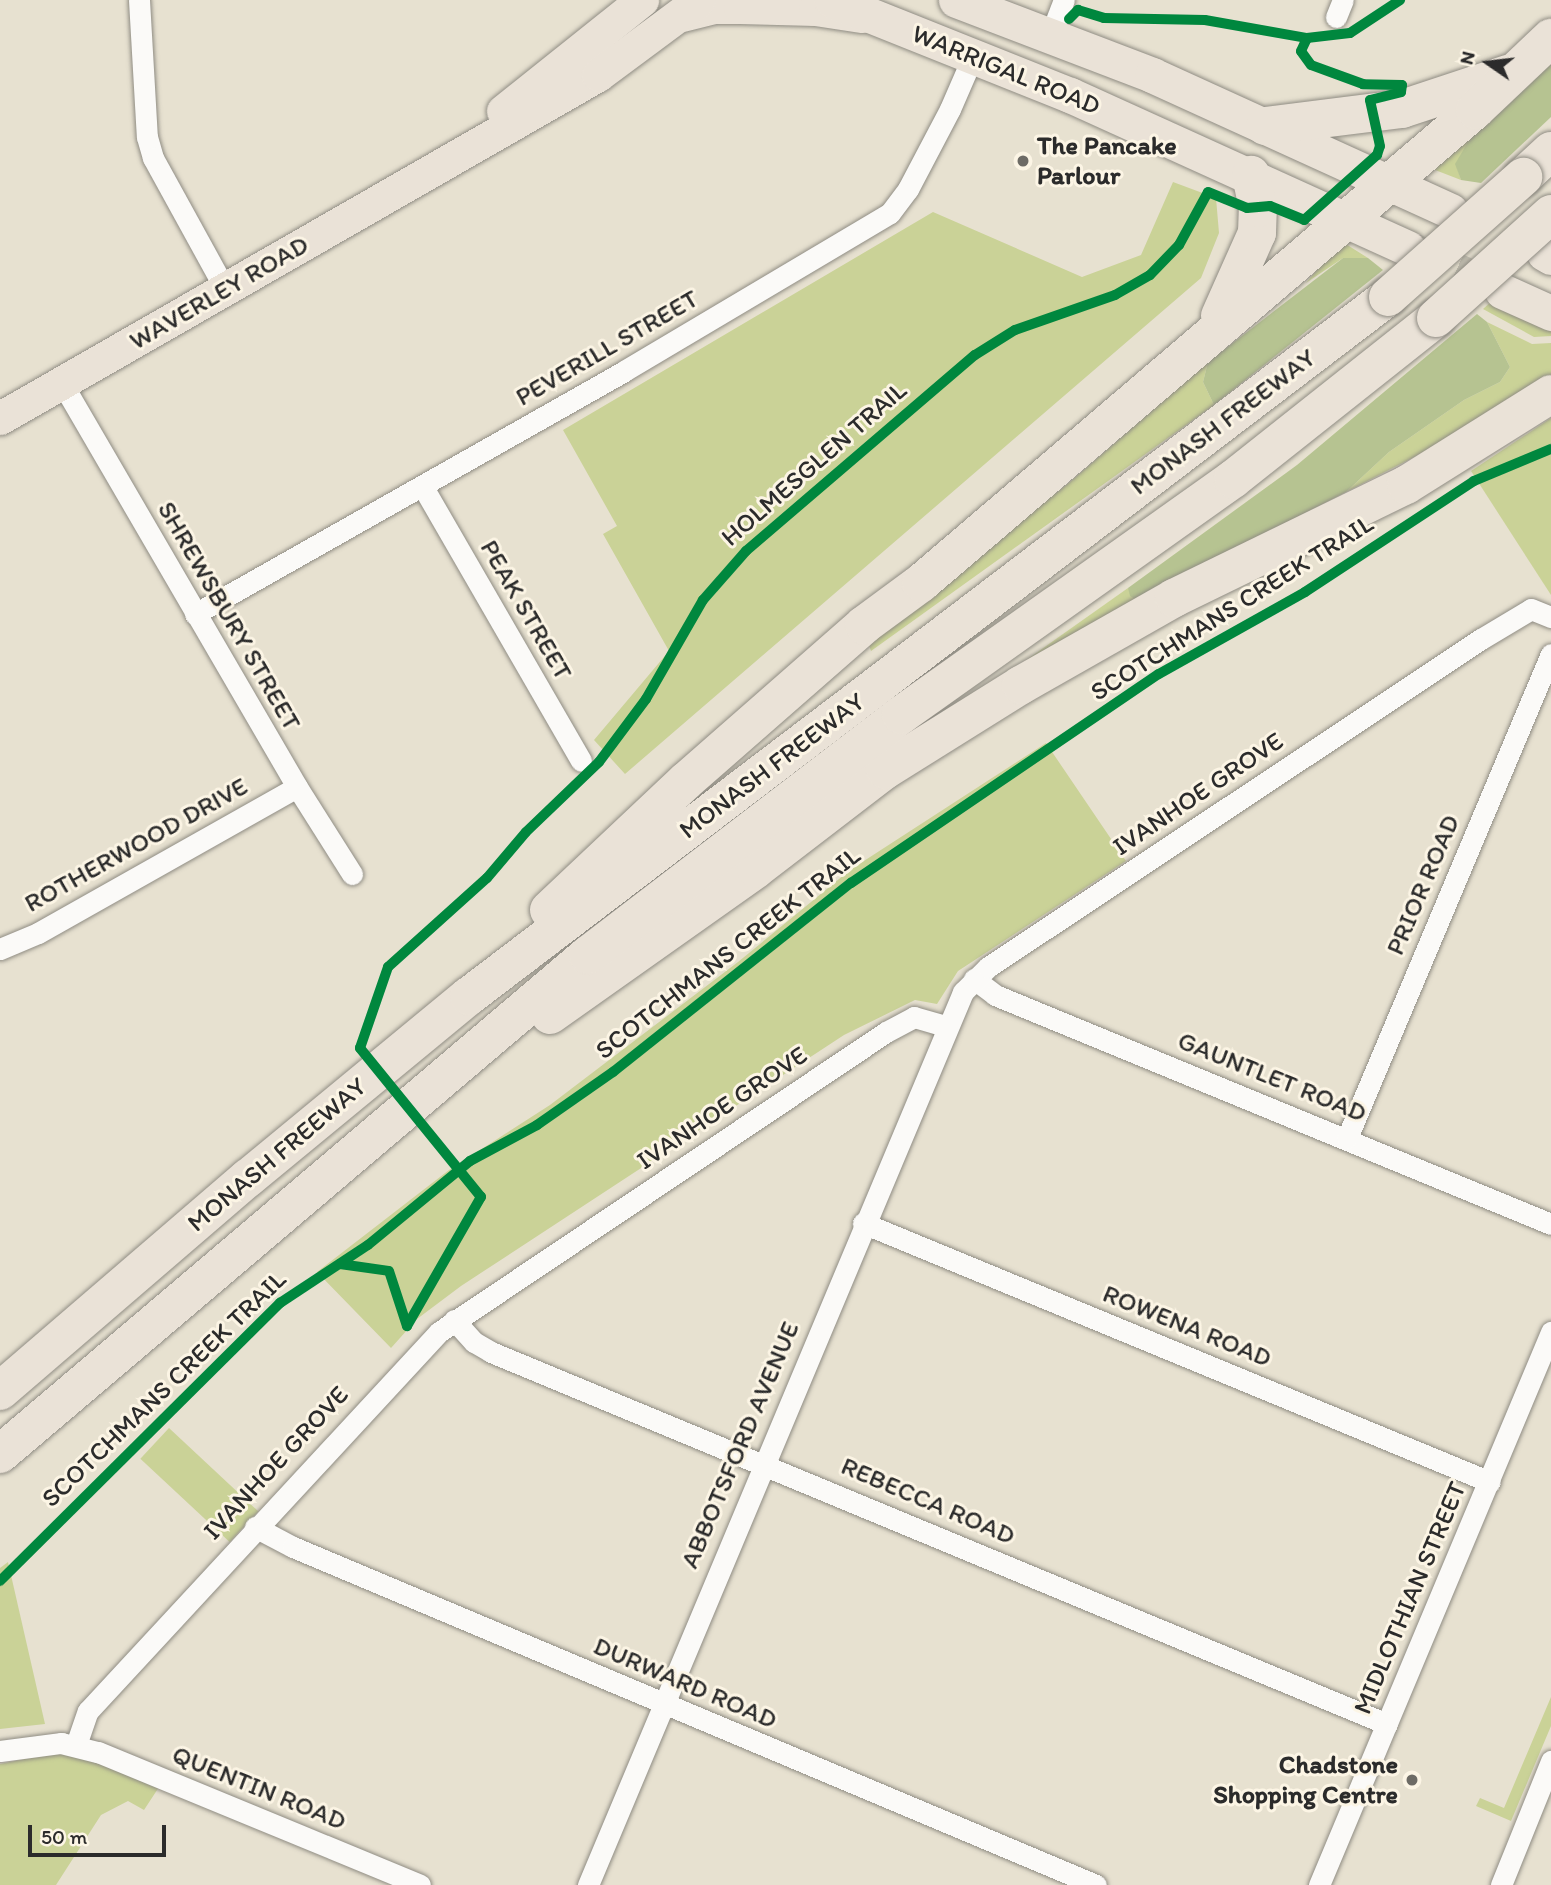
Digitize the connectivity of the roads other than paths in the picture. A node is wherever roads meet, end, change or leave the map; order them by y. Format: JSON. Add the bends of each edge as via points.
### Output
{"nodes":[{"id":1,"x":139,"y":0,"type":"edge"},
{"id":2,"x":642,"y":0,"type":"edge"},
{"id":3,"x":832,"y":0,"type":"edge"},
{"id":4,"x":956,"y":0,"type":"edge"},
{"id":5,"x":1064,"y":0,"type":"edge"},
{"id":6,"x":690,"y":7,"type":"edge"},
{"id":7,"x":885,"y":20,"type":"junction"},
{"id":8,"x":1050,"y":36,"type":"junction"},
{"id":9,"x":1551,"y":38,"type":"edge"},
{"id":10,"x":973,"y":56,"type":"junction"},
{"id":11,"x":1508,"y":74,"type":"junction"},
{"id":12,"x":1279,"y":132,"type":"junction"},
{"id":13,"x":1551,"y":151,"type":"edge"},
{"id":14,"x":438,"y":168,"type":"junction"},
{"id":15,"x":1251,"y":175,"type":"junction"},
{"id":16,"x":1387,"y":181,"type":"junction"},
{"id":17,"x":1287,"y":192,"type":"junction"},
{"id":18,"x":1451,"y":211,"type":"dead end"},
{"id":19,"x":1551,"y":214,"type":"edge"},
{"id":20,"x":1344,"y":218,"type":"junction"},
{"id":21,"x":1408,"y":248,"type":"tunnel mouth"},
{"id":22,"x":225,"y":289,"type":"junction"},
{"id":23,"x":1502,"y":291,"type":"tunnel mouth"},
{"id":24,"x":1551,"y":313,"type":"edge"},
{"id":25,"x":1213,"y":331,"type":"junction"},
{"id":26,"x":62,"y":383,"type":"junction"},
{"id":27,"x":1551,"y":394,"type":"edge"},
{"id":28,"x":0,"y":418,"type":"edge"},
{"id":29,"x":423,"y":486,"type":"junction"},
{"id":30,"x":195,"y":614,"type":"junction"},
{"id":31,"x":1551,"y":617,"type":"edge"},
{"id":32,"x":1551,"y":654,"type":"edge"},
{"id":33,"x":581,"y":761,"type":"dead end"},
{"id":34,"x":297,"y":787,"type":"junction"},
{"id":35,"x":352,"y":874,"type":"dead end"},
{"id":36,"x":0,"y":949,"type":"edge"},
{"id":37,"x":974,"y":979,"type":"junction"},
{"id":38,"x":469,"y":996,"type":"junction"},
{"id":39,"x":945,"y":1026,"type":"junction"},
{"id":40,"x":1347,"y":1138,"type":"junction"},
{"id":41,"x":365,"y":1139,"type":"junction"},
{"id":42,"x":863,"y":1223,"type":"junction"},
{"id":43,"x":1551,"y":1224,"type":"edge"},
{"id":44,"x":454,"y":1320,"type":"junction"},
{"id":45,"x":1551,"y":1332,"type":"edge"},
{"id":46,"x":0,"y":1391,"type":"edge"},
{"id":47,"x":0,"y":1454,"type":"edge"},
{"id":48,"x":763,"y":1463,"type":"junction"},
{"id":49,"x":1490,"y":1482,"type":"junction"},
{"id":50,"x":255,"y":1527,"type":"junction"},
{"id":51,"x":663,"y":1704,"type":"junction"},
{"id":52,"x":1387,"y":1724,"type":"junction"},
{"id":53,"x":76,"y":1745,"type":"junction"},
{"id":54,"x":0,"y":1751,"type":"edge"},
{"id":55,"x":1551,"y":1761,"type":"edge"},
{"id":56,"x":420,"y":1885,"type":"edge"},
{"id":57,"x":588,"y":1885,"type":"edge"},
{"id":58,"x":1096,"y":1885,"type":"edge"},
{"id":59,"x":1320,"y":1885,"type":"edge"},
{"id":60,"x":1501,"y":1885,"type":"edge"}],
"edges":[{"from":1,"to":22,"type":"street","via":[[147,137],[153,158]]},
{"from":2,"to":14,"type":"main road","name":"WAVERLEY ROAD"},
{"from":3,"to":7,"type":"highway","name":"WARRIGAL ROAD"},
{"from":4,"to":8,"type":"highway","name":"WARRIGAL ROAD"},
{"from":5,"to":8,"type":"street"},
{"from":6,"to":7,"type":"main road","via":[[777,8]]},
{"from":6,"to":14,"type":"main road","name":"WAVERLEY ROAD","via":[[598,75]]},
{"from":7,"to":10,"type":"highway","name":"WARRIGAL ROAD"},
{"from":8,"to":12,"type":"highway","name":"WARRIGAL ROAD"},
{"from":9,"to":11,"type":"highway"},
{"from":10,"to":15,"type":"highway","name":"WARRIGAL ROAD"},
{"from":10,"to":29,"type":"street","name":"PEVERILL STREET","via":[[932,143],[890,213]]},
{"from":11,"to":12,"type":"highway","via":[[1402,109]]},
{"from":11,"to":16,"type":"highway","via":[[1475,110]]},
{"from":12,"to":16,"type":"highway","name":"WARRIGAL ROAD"},
{"from":12,"to":17,"type":"highway","via":[[1296,165]]},
{"from":13,"to":38,"type":"highway","name":"MONASH FREEWAY","bridge":true,"via":[[1388,297]]},
{"from":14,"to":22,"type":"main road","name":"WAVERLEY ROAD"},
{"from":15,"to":17,"type":"highway","name":"WARRIGAL ROAD"},
{"from":15,"to":25,"type":"highway","via":[[1258,208],[1257,233]]},
{"from":16,"to":18,"type":"highway","name":"WARRIGAL ROAD"},
{"from":16,"to":20,"type":"highway"},
{"from":17,"to":20,"type":"highway","name":"WARRIGAL ROAD"},
{"from":19,"to":41,"type":"highway","name":"MONASH FREEWAY","bridge":true,"via":[[1436,318],[1233,479],[777,808],[511,1016]]},
{"from":20,"to":21,"type":"highway","name":"WARRIGAL ROAD"},
{"from":20,"to":25,"type":"highway"},
{"from":22,"to":26,"type":"main road","name":"WAVERLEY ROAD"},
{"from":23,"to":24,"type":"highway"},
{"from":25,"to":38,"type":"highway","via":[[687,781],[570,888]]},
{"from":26,"to":28,"type":"main road","name":"WAVERLEY ROAD"},
{"from":26,"to":30,"type":"street","name":"SHREWSBURY STREET"},
{"from":27,"to":41,"type":"highway","via":[[1406,485],[1174,598],[931,741],[498,1054]]},
{"from":29,"to":30,"type":"street","name":"PEVERILL STREET"},
{"from":29,"to":33,"type":"street","name":"PEAK STREET"},
{"from":30,"to":34,"type":"street","name":"SHREWSBURY STREET"},
{"from":31,"to":37,"type":"street","name":"IVANHOE GROVE","via":[[1531,609],[1481,639]]},
{"from":32,"to":40,"type":"street","name":"PRIOR ROAD"},
{"from":34,"to":35,"type":"street","name":"SHREWSBURY STREET"},
{"from":34,"to":36,"type":"street","name":"ROTHERWOOD DRIVE","via":[[38,933]]},
{"from":37,"to":39,"type":"street","name":"IVANHOE GROVE"},
{"from":37,"to":40,"type":"street","name":"GAUNTLET ROAD","via":[[995,995]]},
{"from":38,"to":46,"type":"highway","name":"MONASH FREEWAY"},
{"from":39,"to":42,"type":"street","name":"ABBOTSFORD AVENUE"},
{"from":39,"to":44,"type":"street","name":"IVANHOE GROVE","via":[[914,1017],[886,1032]]},
{"from":40,"to":43,"type":"street","name":"GAUNTLET ROAD"},
{"from":41,"to":47,"type":"highway","name":"MONASH FREEWAY"},
{"from":42,"to":48,"type":"street","name":"ABBOTSFORD AVENUE"},
{"from":42,"to":49,"type":"street","name":"ROWENA ROAD"},
{"from":44,"to":48,"type":"street","name":"REBECCA ROAD","via":[[474,1342],[491,1352]]},
{"from":44,"to":50,"type":"street","name":"IVANHOE GROVE","via":[[421,1348]]},
{"from":45,"to":49,"type":"street","name":"MIDLOTHIAN STREET"},
{"from":48,"to":51,"type":"street","name":"ABBOTSFORD AVENUE"},
{"from":48,"to":52,"type":"street","name":"REBECCA ROAD"},
{"from":49,"to":52,"type":"street","name":"MIDLOTHIAN STREET"},
{"from":50,"to":51,"type":"street","name":"DURWARD ROAD"},
{"from":50,"to":53,"type":"street","name":"IVANHOE GROVE","via":[[88,1712]]},
{"from":51,"to":57,"type":"street","name":"ABBOTSFORD AVENUE"},
{"from":51,"to":58,"type":"street","name":"DURWARD ROAD"},
{"from":52,"to":59,"type":"street","name":"MIDLOTHIAN STREET"},
{"from":53,"to":54,"type":"street"},
{"from":53,"to":56,"type":"street","name":"QUENTIN ROAD"},
{"from":55,"to":60,"type":"street"}]}
